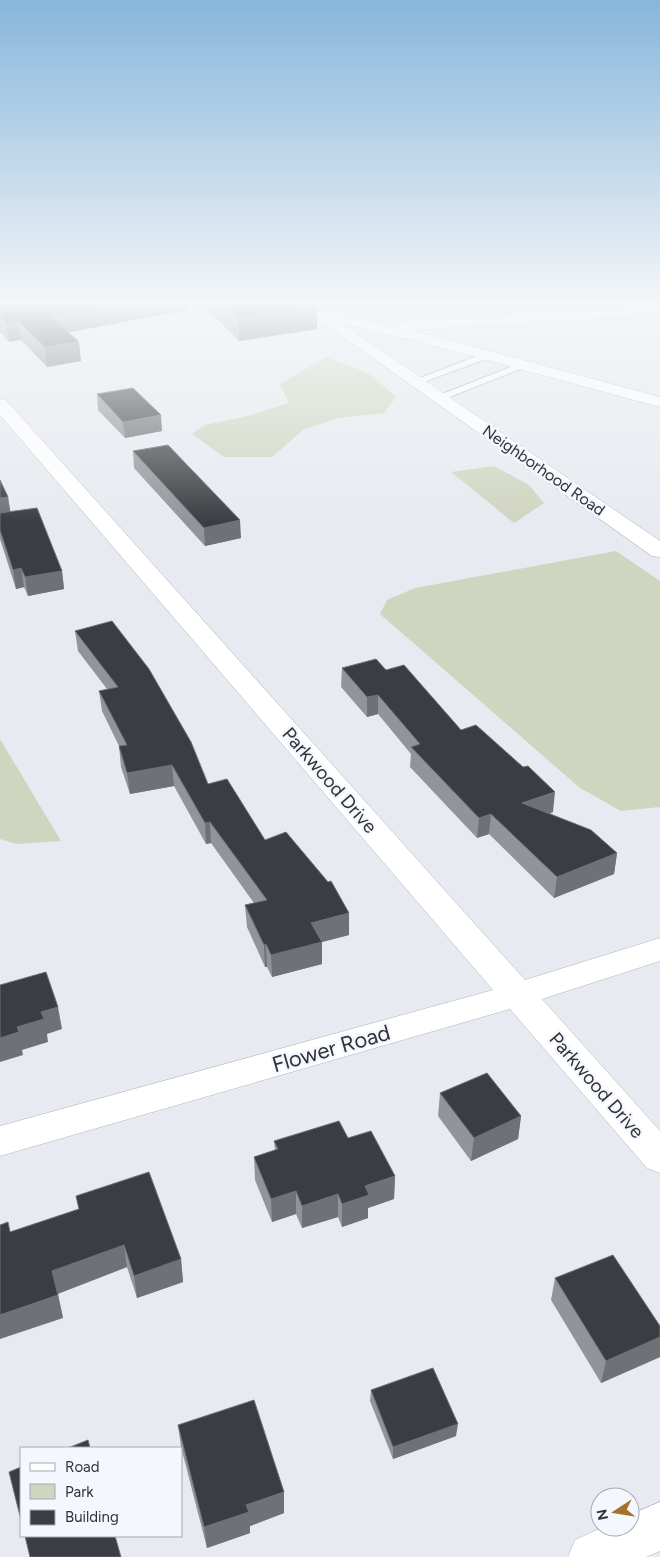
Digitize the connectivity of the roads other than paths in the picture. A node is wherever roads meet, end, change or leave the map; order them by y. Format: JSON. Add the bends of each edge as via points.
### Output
{"nodes":[{"id":1,"x":411,"y":377,"type":"edge"},
{"id":2,"x":429,"y":377,"type":"edge"},
{"id":3,"x":481,"y":377,"type":"edge"},
{"id":4,"x":495,"y":377,"type":"edge"},
{"id":5,"x":565,"y":377,"type":"edge"},
{"id":6,"x":489,"y":379,"type":"junction"},
{"id":7,"x":417,"y":381,"type":"junction"},
{"id":8,"x":660,"y":393,"type":"edge"},
{"id":9,"x":632,"y":395,"type":"junction"},
{"id":10,"x":440,"y":397,"type":"junction"},
{"id":11,"x":660,"y":402,"type":"edge"},
{"id":12,"x":0,"y":404,"type":"edge"},
{"id":13,"x":660,"y":551,"type":"edge"},
{"id":14,"x":660,"y":949,"type":"edge"},
{"id":15,"x":518,"y":995,"type":"junction"},
{"id":16,"x":0,"y":1141,"type":"edge"},
{"id":17,"x":660,"y":1157,"type":"edge"},
{"id":18,"x":660,"y":1526,"type":"edge"},
{"id":19,"x":592,"y":1557,"type":"edge"}],
"edges":[{"from":1,"to":7,"type":"street","name":"Neighborhood Road"},
{"from":2,"to":7,"type":"lane"},
{"from":3,"to":6,"type":"lane"},
{"from":4,"to":6,"type":"lane"},
{"from":5,"to":9,"type":"street"},
{"from":6,"to":10,"type":"lane"},
{"from":7,"to":10,"type":"street","name":"Neighborhood Road"},
{"from":8,"to":9,"type":"street"},
{"from":9,"to":11,"type":"street"},
{"from":10,"to":13,"type":"street","name":"Neighborhood Road"},
{"from":12,"to":15,"type":"street","name":"Parkwood Drive"},
{"from":14,"to":15,"type":"street","name":"Flower Road"},
{"from":15,"to":16,"type":"street","name":"Flower Road"},
{"from":15,"to":17,"type":"street","name":"Parkwood Drive"},
{"from":18,"to":19,"type":"street"}]}
